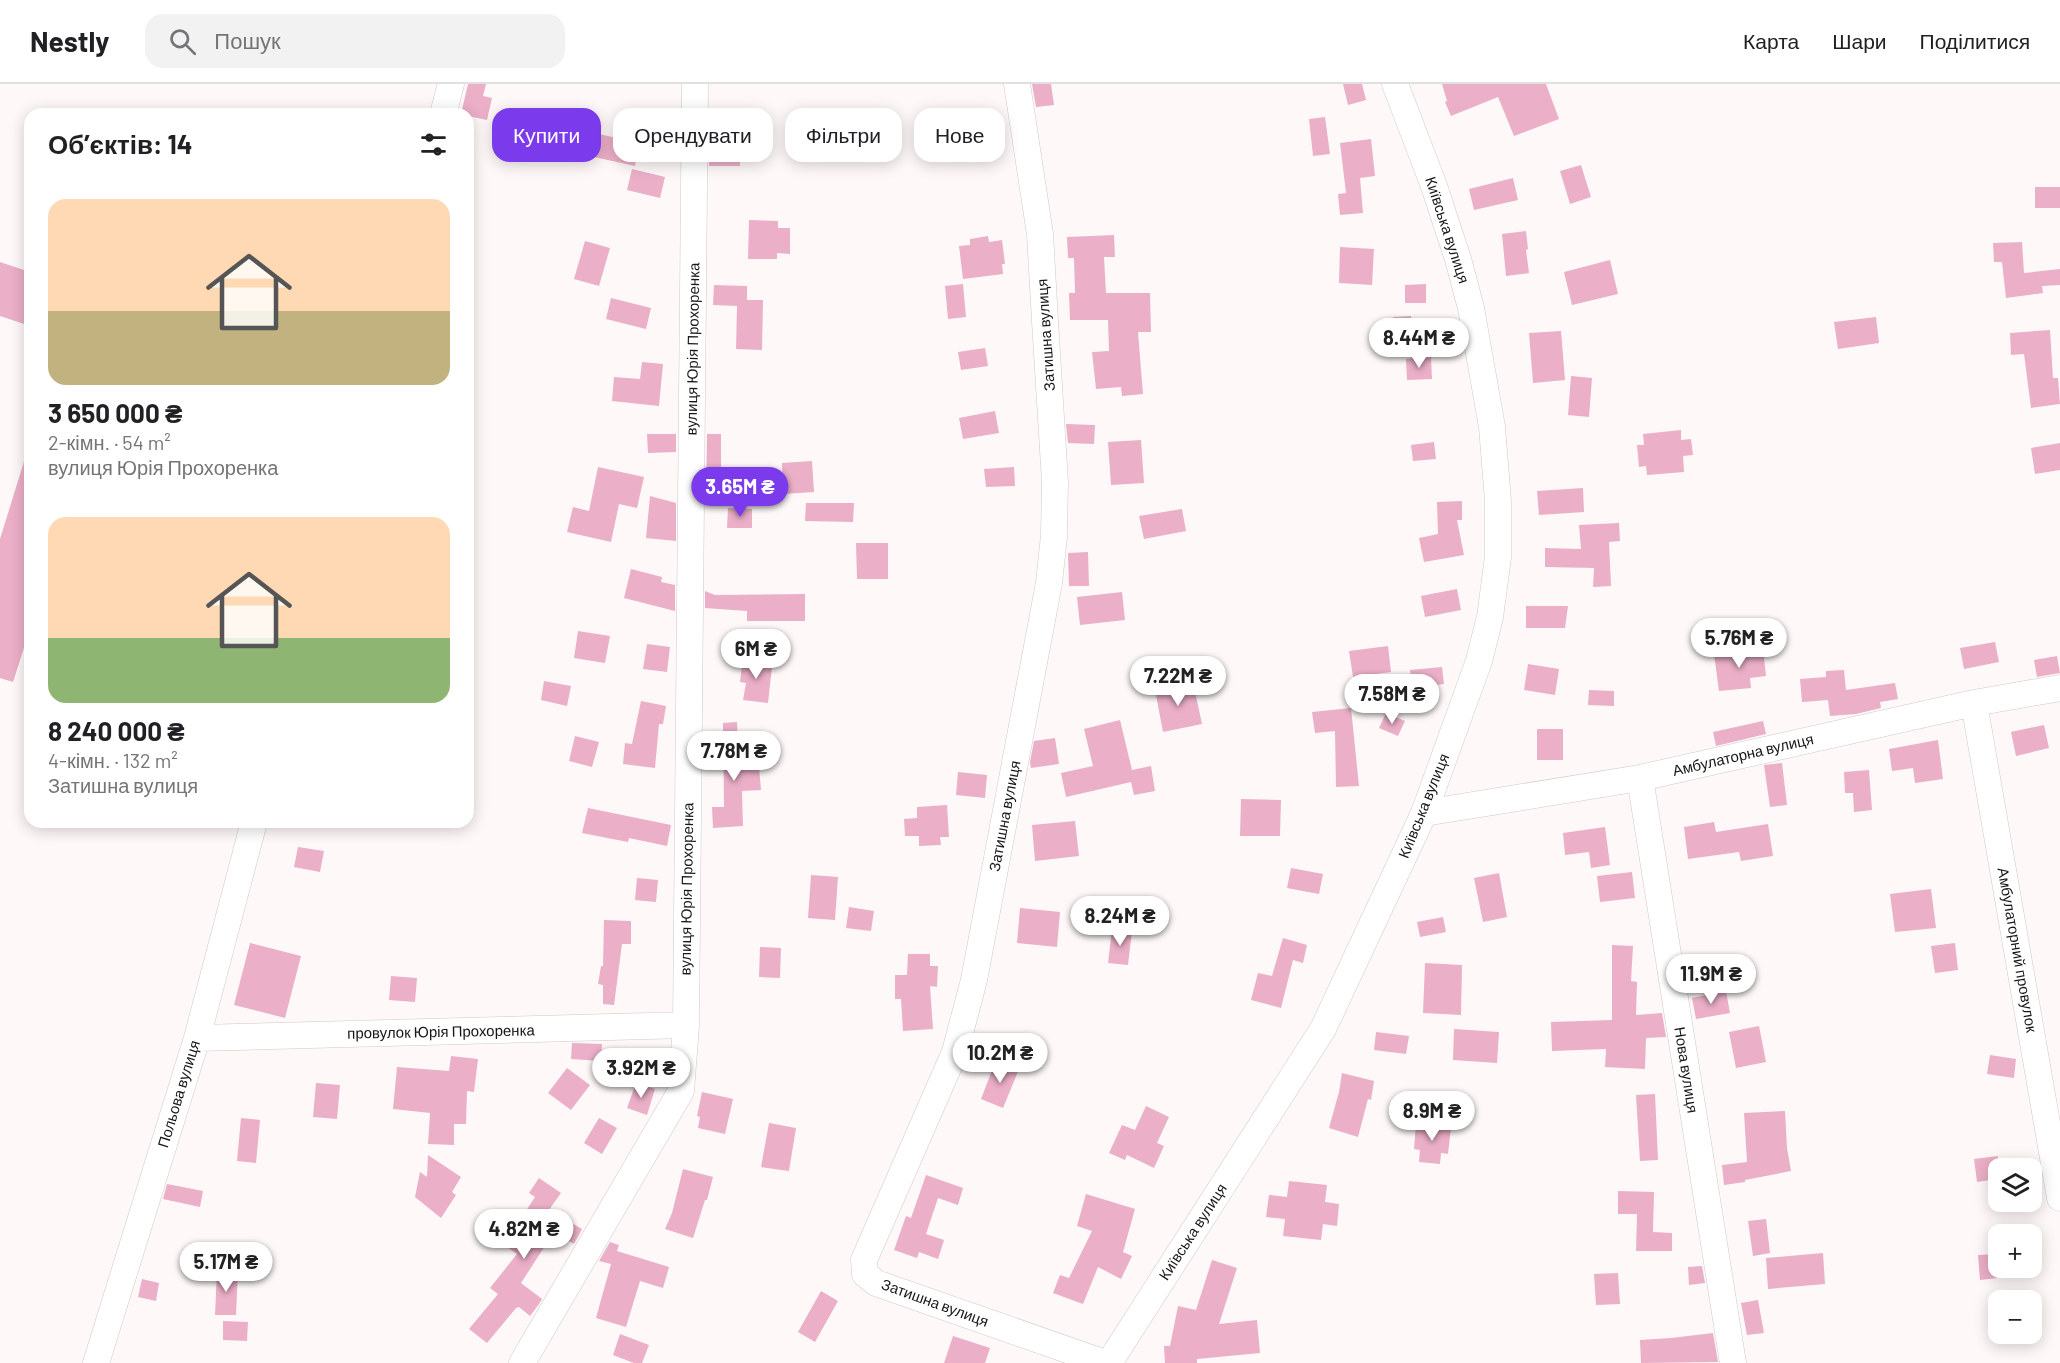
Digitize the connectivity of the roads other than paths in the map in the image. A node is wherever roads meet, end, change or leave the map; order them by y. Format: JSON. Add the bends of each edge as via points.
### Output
{"nodes":[{"id":1,"x":451,"y":84,"type":"edge"},
{"id":2,"x":695,"y":84,"type":"edge"},
{"id":3,"x":1017,"y":84,"type":"edge"},
{"id":4,"x":1395,"y":84,"type":"edge"},
{"id":5,"x":445,"y":108,"type":"edge"},
{"id":6,"x":2060,"y":688,"type":"edge"},
{"id":7,"x":1974,"y":703,"type":"junction"},
{"id":8,"x":1640,"y":778,"type":"junction"},
{"id":9,"x":1424,"y":813,"type":"junction"},
{"id":10,"x":252,"y":828,"type":"edge"},
{"id":11,"x":686,"y":1026,"type":"junction"},
{"id":12,"x":196,"y":1038,"type":"junction"},
{"id":13,"x":2060,"y":1198,"type":"edge"},
{"id":14,"x":96,"y":1363,"type":"edge"},
{"id":15,"x":522,"y":1363,"type":"edge"},
{"id":16,"x":1107,"y":1363,"type":"edge"},
{"id":17,"x":1733,"y":1363,"type":"edge"}],
"edges":[{"from":1,"to":5,"type":"street"},
{"from":2,"to":11,"type":"street","name":"вулиця Юрія Прохоренка"},
{"from":3,"to":16,"type":"street","name":"Затишна вулиця","via":[[1040,234],[1055,482],[1048,583],[974,980],[955,1052],[864,1260],[865,1274],[876,1283]]},
{"from":4,"to":9,"type":"street","name":"Київська вулиця","via":[[1434,186],[1471,308],[1492,428],[1498,501],[1498,557],[1491,617]]},
{"from":6,"to":7,"type":"street","name":"Амбулаторна вулиця"},
{"from":7,"to":8,"type":"street","name":"Амбулаторна вулиця"},
{"from":7,"to":13,"type":"street","name":"Амбулаторний провулок"},
{"from":8,"to":9,"type":"street","name":"Амбулаторна вулиця"},
{"from":8,"to":17,"type":"street","name":"Нова вулиця"},
{"from":9,"to":16,"type":"street","name":"Київська вулиця","via":[[1323,1029]]},
{"from":10,"to":12,"type":"street","name":"Польова вулиця"},
{"from":11,"to":12,"type":"street","name":"провулок Юрія Прохоренка"},
{"from":11,"to":15,"type":"street","name":"вулиця Юрія Прохоренка","via":[[681,1091]]},
{"from":12,"to":14,"type":"street","name":"Польова вулиця"}]}
